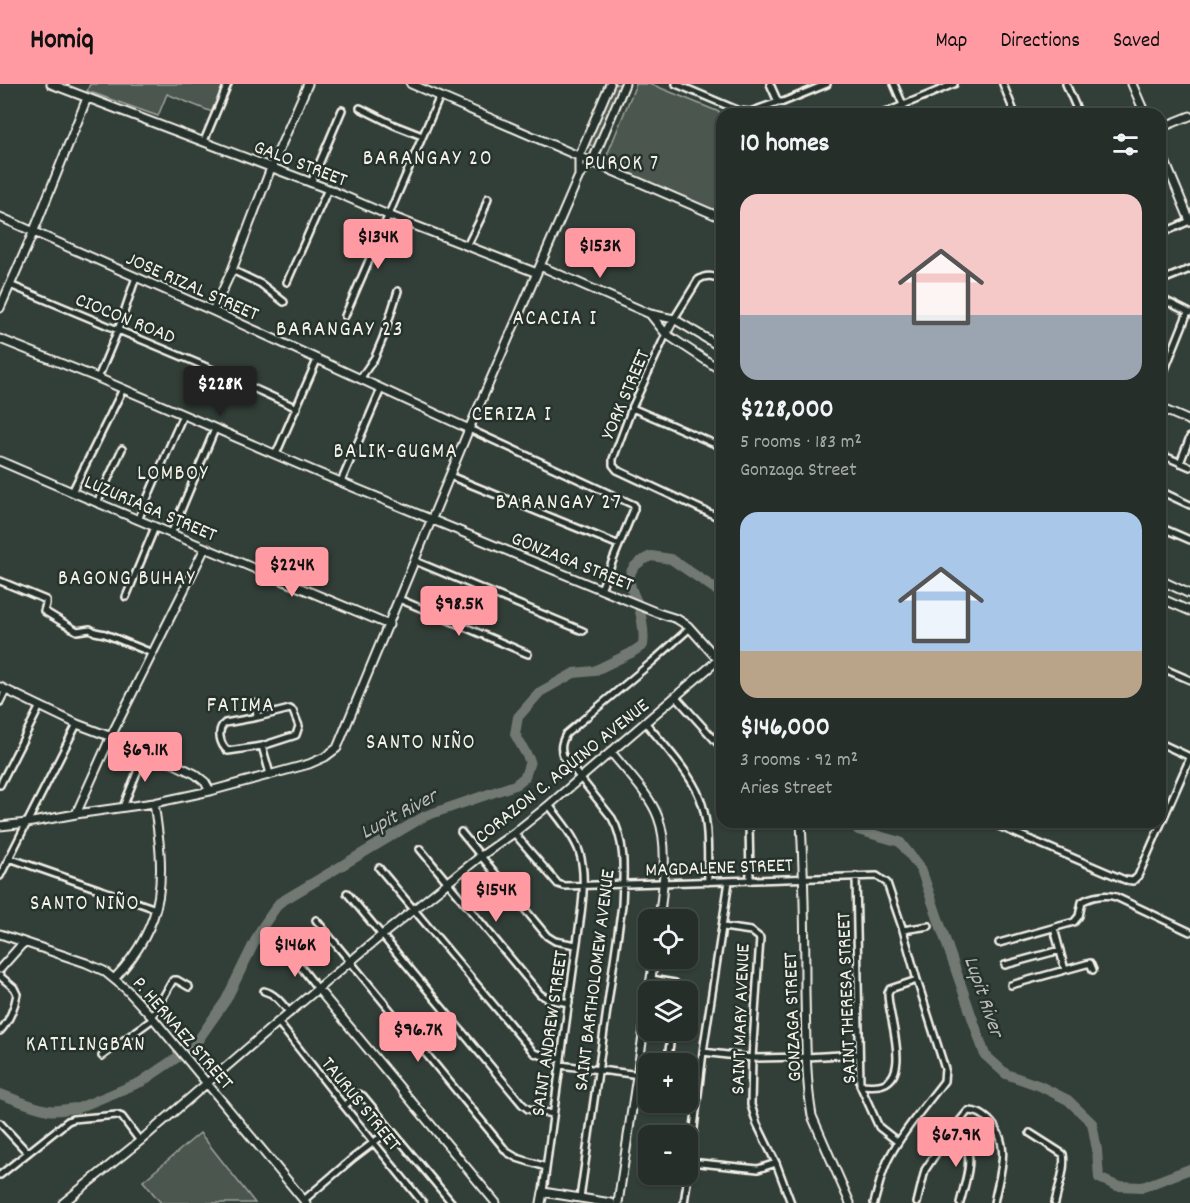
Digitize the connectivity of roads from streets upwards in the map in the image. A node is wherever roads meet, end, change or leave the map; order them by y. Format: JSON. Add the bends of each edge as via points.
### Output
{"nodes":[{"id":1,"x":51,"y":84,"type":"edge"},
{"id":2,"x":228,"y":84,"type":"edge"},
{"id":3,"x":308,"y":84,"type":"edge"},
{"id":4,"x":411,"y":84,"type":"edge"},
{"id":5,"x":610,"y":84,"type":"edge"},
{"id":6,"x":625,"y":84,"type":"edge"},
{"id":7,"x":676,"y":84,"type":"edge"},
{"id":8,"x":770,"y":84,"type":"edge"},
{"id":9,"x":827,"y":84,"type":"edge"},
{"id":10,"x":894,"y":84,"type":"edge"},
{"id":11,"x":954,"y":84,"type":"edge"},
{"id":12,"x":1003,"y":84,"type":"edge"},
{"id":13,"x":1066,"y":84,"type":"edge"},
{"id":14,"x":1132,"y":84,"type":"edge"},
{"id":15,"x":440,"y":96,"type":"junction"},
{"id":16,"x":87,"y":99,"type":"junction"},
{"id":17,"x":778,"y":102,"type":"junction"},
{"id":18,"x":903,"y":105,"type":"junction"},
{"id":19,"x":360,"y":108,"type":"dead end"},
{"id":20,"x":733,"y":108,"type":"edge"},
{"id":21,"x":761,"y":108,"type":"edge"},
{"id":22,"x":896,"y":108,"type":"edge"},
{"id":23,"x":904,"y":108,"type":"edge"},
{"id":24,"x":1013,"y":108,"type":"edge"},
{"id":25,"x":1076,"y":108,"type":"edge"},
{"id":26,"x":1142,"y":108,"type":"edge"},
{"id":27,"x":342,"y":110,"type":"dead end"},
{"id":28,"x":1190,"y":116,"type":"edge"},
{"id":29,"x":1166,"y":126,"type":"edge"},
{"id":30,"x":422,"y":136,"type":"junction"},
{"id":31,"x":204,"y":141,"type":"junction"},
{"id":32,"x":579,"y":156,"type":"junction"},
{"id":33,"x":592,"y":162,"type":"junction"},
{"id":34,"x":1166,"y":163,"type":"edge"},
{"id":35,"x":272,"y":168,"type":"junction"},
{"id":36,"x":579,"y":176,"type":"junction"},
{"id":37,"x":311,"y":183,"type":"junction"},
{"id":38,"x":328,"y":189,"type":"junction"},
{"id":39,"x":488,"y":198,"type":"dead end"},
{"id":40,"x":387,"y":215,"type":"junction"},
{"id":41,"x":716,"y":215,"type":"edge"},
{"id":42,"x":0,"y":217,"type":"edge"},
{"id":43,"x":1190,"y":221,"type":"edge"},
{"id":44,"x":1166,"y":231,"type":"edge"},
{"id":45,"x":33,"y":233,"type":"junction"},
{"id":46,"x":467,"y":246,"type":"junction"},
{"id":47,"x":1190,"y":268,"type":"edge"},
{"id":48,"x":539,"y":269,"type":"junction"},
{"id":49,"x":232,"y":270,"type":"junction"},
{"id":50,"x":136,"y":277,"type":"junction"},
{"id":51,"x":716,"y":278,"type":"edge"},
{"id":52,"x":1166,"y":278,"type":"edge"},
{"id":53,"x":287,"y":282,"type":"dead end"},
{"id":54,"x":10,"y":285,"type":"junction"},
{"id":55,"x":398,"y":291,"type":"dead end"},
{"id":56,"x":1166,"y":301,"type":"edge"},
{"id":57,"x":284,"y":302,"type":"dead end"},
{"id":58,"x":0,"y":308,"type":"edge"},
{"id":59,"x":213,"y":311,"type":"junction"},
{"id":60,"x":1189,"y":312,"type":"edge"},
{"id":61,"x":650,"y":314,"type":"junction"},
{"id":62,"x":345,"y":316,"type":"dead end"},
{"id":63,"x":674,"y":319,"type":"junction"},
{"id":64,"x":118,"y":330,"type":"junction"},
{"id":65,"x":666,"y":334,"type":"junction"},
{"id":66,"x":0,"y":339,"type":"edge"},
{"id":67,"x":716,"y":344,"type":"edge"},
{"id":68,"x":317,"y":360,"type":"junction"},
{"id":69,"x":716,"y":367,"type":"edge"},
{"id":70,"x":1166,"y":368,"type":"edge"},
{"id":71,"x":98,"y":378,"type":"junction"},
{"id":72,"x":360,"y":379,"type":"junction"},
{"id":73,"x":123,"y":389,"type":"junction"},
{"id":74,"x":381,"y":390,"type":"junction"},
{"id":75,"x":297,"y":408,"type":"junction"},
{"id":76,"x":632,"y":408,"type":"junction"},
{"id":77,"x":1166,"y":411,"type":"edge"},
{"id":78,"x":183,"y":415,"type":"junction"},
{"id":79,"x":1190,"y":421,"type":"edge"},
{"id":80,"x":215,"y":429,"type":"junction"},
{"id":81,"x":470,"y":429,"type":"junction"},
{"id":82,"x":1190,"y":437,"type":"edge"},
{"id":83,"x":716,"y":444,"type":"edge"},
{"id":84,"x":122,"y":449,"type":"dead end"},
{"id":85,"x":276,"y":454,"type":"junction"},
{"id":86,"x":1166,"y":457,"type":"edge"},
{"id":87,"x":0,"y":460,"type":"edge"},
{"id":88,"x":1180,"y":463,"type":"junction"},
{"id":89,"x":1190,"y":467,"type":"edge"},
{"id":90,"x":450,"y":476,"type":"junction"},
{"id":91,"x":341,"y":482,"type":"junction"},
{"id":92,"x":72,"y":492,"type":"junction"},
{"id":93,"x":1166,"y":494,"type":"edge"},
{"id":94,"x":98,"y":503,"type":"junction"},
{"id":95,"x":1190,"y":505,"type":"edge"},
{"id":96,"x":716,"y":516,"type":"edge"},
{"id":97,"x":138,"y":520,"type":"junction"},
{"id":98,"x":431,"y":520,"type":"junction"},
{"id":99,"x":155,"y":527,"type":"junction"},
{"id":100,"x":1166,"y":530,"type":"edge"},
{"id":101,"x":171,"y":534,"type":"junction"},
{"id":102,"x":1190,"y":540,"type":"edge"},
{"id":103,"x":619,"y":545,"type":"junction"},
{"id":104,"x":205,"y":548,"type":"junction"},
{"id":105,"x":415,"y":561,"type":"junction"},
{"id":106,"x":0,"y":581,"type":"edge"},
{"id":107,"x":1166,"y":583,"type":"edge"},
{"id":108,"x":601,"y":589,"type":"junction"},
{"id":109,"x":1190,"y":594,"type":"edge"},
{"id":110,"x":126,"y":597,"type":"dead end"},
{"id":111,"x":399,"y":599,"type":"junction"},
{"id":112,"x":1166,"y":600,"type":"edge"},
{"id":113,"x":1190,"y":611,"type":"edge"},
{"id":114,"x":389,"y":625,"type":"junction"},
{"id":115,"x":690,"y":628,"type":"junction"},
{"id":116,"x":583,"y":631,"type":"dead end"},
{"id":117,"x":152,"y":653,"type":"junction"},
{"id":118,"x":528,"y":654,"type":"dead end"},
{"id":119,"x":716,"y":657,"type":"edge"},
{"id":120,"x":716,"y":664,"type":"edge"},
{"id":121,"x":1166,"y":670,"type":"edge"},
{"id":122,"x":1190,"y":680,"type":"edge"},
{"id":123,"x":3,"y":689,"type":"edge"},
{"id":124,"x":676,"y":697,"type":"junction"},
{"id":125,"x":0,"y":702,"type":"edge"},
{"id":126,"x":254,"y":703,"type":"dead end"},
{"id":127,"x":40,"y":706,"type":"junction"},
{"id":128,"x":258,"y":717,"type":"junction"},
{"id":129,"x":645,"y":722,"type":"junction"},
{"id":130,"x":77,"y":724,"type":"junction"},
{"id":131,"x":111,"y":736,"type":"junction"},
{"id":132,"x":716,"y":741,"type":"edge"},
{"id":133,"x":262,"y":746,"type":"junction"},
{"id":134,"x":1166,"y":746,"type":"edge"},
{"id":135,"x":146,"y":750,"type":"junction"},
{"id":136,"x":611,"y":752,"type":"junction"},
{"id":137,"x":1190,"y":758,"type":"edge"},
{"id":138,"x":270,"y":774,"type":"junction"},
{"id":139,"x":580,"y":777,"type":"junction"},
{"id":140,"x":0,"y":785,"type":"edge"},
{"id":141,"x":210,"y":791,"type":"junction"},
{"id":142,"x":154,"y":803,"type":"junction"},
{"id":143,"x":549,"y":805,"type":"junction"},
{"id":144,"x":123,"y":807,"type":"junction"},
{"id":145,"x":1166,"y":807,"type":"edge"},
{"id":146,"x":76,"y":814,"type":"junction"},
{"id":147,"x":27,"y":823,"type":"junction"},
{"id":148,"x":0,"y":826,"type":"edge"},
{"id":149,"x":749,"y":828,"type":"edge"},
{"id":150,"x":801,"y":828,"type":"edge"},
{"id":151,"x":1003,"y":828,"type":"edge"},
{"id":152,"x":1157,"y":828,"type":"edge"},
{"id":153,"x":461,"y":832,"type":"dead end"},
{"id":154,"x":514,"y":833,"type":"junction"},
{"id":155,"x":420,"y":849,"type":"dead end"},
{"id":156,"x":481,"y":856,"type":"junction"},
{"id":157,"x":9,"y":858,"type":"junction"},
{"id":158,"x":379,"y":868,"type":"dead end"},
{"id":159,"x":0,"y":876,"type":"edge"},
{"id":160,"x":856,"y":876,"type":"junction"},
{"id":161,"x":804,"y":878,"type":"junction"},
{"id":162,"x":729,"y":881,"type":"junction"},
{"id":163,"x":750,"y":881,"type":"junction"},
{"id":164,"x":708,"y":882,"type":"junction"},
{"id":165,"x":447,"y":883,"type":"junction"},
{"id":166,"x":664,"y":884,"type":"junction"},
{"id":167,"x":623,"y":885,"type":"junction"},
{"id":168,"x":583,"y":886,"type":"junction"},
{"id":169,"x":347,"y":893,"type":"dead end"},
{"id":170,"x":156,"y":909,"type":"junction"},
{"id":171,"x":415,"y":909,"type":"junction"},
{"id":172,"x":661,"y":909,"type":"edge"},
{"id":173,"x":316,"y":920,"type":"dead end"},
{"id":174,"x":928,"y":926,"type":"dead end"},
{"id":175,"x":723,"y":927,"type":"junction"},
{"id":176,"x":1054,"y":928,"type":"junction"},
{"id":177,"x":903,"y":930,"type":"junction"},
{"id":178,"x":1190,"y":932,"type":"edge"},
{"id":179,"x":0,"y":934,"type":"edge"},
{"id":180,"x":382,"y":934,"type":"junction"},
{"id":181,"x":23,"y":943,"type":"junction"},
{"id":182,"x":999,"y":943,"type":"dead end"},
{"id":183,"x":576,"y":945,"type":"junction"},
{"id":184,"x":1060,"y":950,"type":"junction"},
{"id":185,"x":290,"y":952,"type":"dead end"},
{"id":186,"x":350,"y":963,"type":"junction"},
{"id":187,"x":1005,"y":965,"type":"dead end"},
{"id":188,"x":0,"y":969,"type":"edge"},
{"id":189,"x":652,"y":969,"type":"edge"},
{"id":190,"x":1065,"y":970,"type":"junction"},
{"id":191,"x":1093,"y":970,"type":"dead end"},
{"id":192,"x":0,"y":976,"type":"edge"},
{"id":193,"x":114,"y":978,"type":"junction"},
{"id":194,"x":651,"y":979,"type":"joint"},
{"id":195,"x":917,"y":980,"type":"junction"},
{"id":196,"x":667,"y":981,"type":"edge"},
{"id":197,"x":1011,"y":985,"type":"dead end"},
{"id":198,"x":189,"y":987,"type":"dead end"},
{"id":199,"x":318,"y":989,"type":"junction"},
{"id":200,"x":264,"y":991,"type":"dead end"},
{"id":201,"x":569,"y":1003,"type":"junction"},
{"id":202,"x":290,"y":1013,"type":"junction"},
{"id":203,"x":153,"y":1018,"type":"junction"},
{"id":204,"x":278,"y":1022,"type":"junction"},
{"id":205,"x":0,"y":1031,"type":"edge"},
{"id":206,"x":703,"y":1052,"type":"junction"},
{"id":207,"x":859,"y":1054,"type":"junction"},
{"id":208,"x":102,"y":1056,"type":"dead end"},
{"id":209,"x":806,"y":1057,"type":"junction"},
{"id":210,"x":752,"y":1058,"type":"junction"},
{"id":211,"x":561,"y":1062,"type":"junction"},
{"id":212,"x":598,"y":1070,"type":"junction"},
{"id":213,"x":638,"y":1075,"type":"joint"},
{"id":214,"x":207,"y":1083,"type":"junction"},
{"id":215,"x":860,"y":1085,"type":"junction"},
{"id":216,"x":344,"y":1106,"type":"junction"},
{"id":217,"x":553,"y":1114,"type":"junction"},
{"id":218,"x":0,"y":1123,"type":"edge"},
{"id":219,"x":694,"y":1125,"type":"edge"},
{"id":220,"x":390,"y":1130,"type":"junction"},
{"id":221,"x":1030,"y":1133,"type":"dead end"},
{"id":222,"x":949,"y":1134,"type":"junction"},
{"id":223,"x":140,"y":1141,"type":"junction"},
{"id":224,"x":374,"y":1142,"type":"junction"},
{"id":225,"x":897,"y":1142,"type":"junction"},
{"id":226,"x":28,"y":1153,"type":"junction"},
{"id":227,"x":698,"y":1163,"type":"edge"},
{"id":228,"x":776,"y":1163,"type":"junction"},
{"id":229,"x":546,"y":1167,"type":"junction"},
{"id":230,"x":0,"y":1175,"type":"edge"},
{"id":231,"x":687,"y":1185,"type":"edge"},
{"id":232,"x":543,"y":1192,"type":"junction"},
{"id":233,"x":580,"y":1198,"type":"junction"},
{"id":234,"x":305,"y":1201,"type":"edge"},
{"id":235,"x":63,"y":1203,"type":"edge"},
{"id":236,"x":423,"y":1203,"type":"edge"},
{"id":237,"x":452,"y":1203,"type":"edge"},
{"id":238,"x":496,"y":1203,"type":"edge"},
{"id":239,"x":541,"y":1203,"type":"edge"},
{"id":240,"x":611,"y":1203,"type":"edge"},
{"id":241,"x":618,"y":1203,"type":"edge"},
{"id":242,"x":684,"y":1203,"type":"edge"},
{"id":243,"x":791,"y":1203,"type":"edge"},
{"id":244,"x":850,"y":1203,"type":"edge"},
{"id":245,"x":874,"y":1203,"type":"edge"},
{"id":246,"x":917,"y":1203,"type":"edge"},
{"id":247,"x":960,"y":1203,"type":"edge"},
{"id":248,"x":994,"y":1203,"type":"edge"},
{"id":249,"x":1055,"y":1203,"type":"edge"}],
"edges":[{"from":1,"to":16,"type":"street","name":"GALO STREET"},
{"from":2,"to":31,"type":"street"},
{"from":3,"to":35,"type":"street"},
{"from":4,"to":15,"type":"street"},
{"from":5,"to":32,"type":"street"},
{"from":6,"to":33,"type":"street"},
{"from":7,"to":20,"type":"street"},
{"from":8,"to":17,"type":"street"},
{"from":9,"to":17,"type":"street"},
{"from":10,"to":18,"type":"street"},
{"from":11,"to":18,"type":"street"},
{"from":12,"to":24,"type":"street"},
{"from":13,"to":25,"type":"street"},
{"from":14,"to":26,"type":"street"},
{"from":15,"to":30,"type":"street"},
{"from":15,"to":32,"type":"street"},
{"from":16,"to":31,"type":"street","name":"GALO STREET"},
{"from":16,"to":45,"type":"street"},
{"from":17,"to":21,"type":"street"},
{"from":18,"to":22,"type":"street"},
{"from":18,"to":23,"type":"street"},
{"from":19,"to":30,"type":"street"},
{"from":27,"to":37,"type":"street"},
{"from":28,"to":29,"type":"street"},
{"from":30,"to":40,"type":"street"},
{"from":31,"to":35,"type":"street","name":"GALO STREET"},
{"from":32,"to":33,"type":"street"},
{"from":32,"to":36,"type":"street"},
{"from":33,"to":36,"type":"street"},
{"from":33,"to":41,"type":"street"},
{"from":34,"to":43,"type":"street"},
{"from":35,"to":37,"type":"street","name":"GALO STREET"},
{"from":35,"to":49,"type":"street"},
{"from":36,"to":48,"type":"street"},
{"from":37,"to":38,"type":"street","name":"GALO STREET"},
{"from":38,"to":40,"type":"street","name":"GALO STREET"},
{"from":38,"to":53,"type":"street"},
{"from":39,"to":46,"type":"street"},
{"from":40,"to":46,"type":"street","name":"GALO STREET"},
{"from":40,"to":62,"type":"street"},
{"from":42,"to":45,"type":"street","name":"JOSE RIZAL STREET"},
{"from":43,"to":44,"type":"street"},
{"from":45,"to":50,"type":"street","name":"JOSE RIZAL STREET"},
{"from":45,"to":54,"type":"street"},
{"from":46,"to":48,"type":"street","name":"GALO STREET"},
{"from":47,"to":52,"type":"street"},
{"from":48,"to":61,"type":"street","name":"GALO STREET"},
{"from":48,"to":81,"type":"street"},
{"from":49,"to":57,"type":"street","via":[[261,284]]},
{"from":49,"to":59,"type":"street"},
{"from":50,"to":59,"type":"street","name":"JOSE RIZAL STREET"},
{"from":50,"to":64,"type":"street"},
{"from":51,"to":63,"type":"street","via":[[702,276]]},
{"from":54,"to":58,"type":"street"},
{"from":54,"to":64,"type":"street","name":"CIOCON ROAD"},
{"from":55,"to":72,"type":"street","via":[[375,357]]},
{"from":56,"to":60,"type":"street"},
{"from":59,"to":68,"type":"street","name":"JOSE RIZAL STREET"},
{"from":60,"to":70,"type":"street"},
{"from":61,"to":63,"type":"street","name":"GALO STREET"},
{"from":61,"to":65,"type":"street"},
{"from":63,"to":65,"type":"street"},
{"from":63,"to":67,"type":"street","name":"GALO STREET"},
{"from":64,"to":71,"type":"street"},
{"from":64,"to":75,"type":"street","name":"CIOCON ROAD"},
{"from":65,"to":69,"type":"street"},
{"from":65,"to":76,"type":"street","name":"YORK STREET"},
{"from":66,"to":71,"type":"street","name":"GONZAGA STREET"},
{"from":68,"to":72,"type":"street","name":"JOSE RIZAL STREET"},
{"from":68,"to":75,"type":"street"},
{"from":71,"to":73,"type":"street","name":"GONZAGA STREET"},
{"from":72,"to":74,"type":"street","name":"JOSE RIZAL STREET"},
{"from":73,"to":78,"type":"street","name":"GONZAGA STREET"},
{"from":73,"to":92,"type":"street"},
{"from":74,"to":81,"type":"street","name":"JOSE RIZAL STREET"},
{"from":74,"to":91,"type":"street"},
{"from":75,"to":85,"type":"street"},
{"from":76,"to":83,"type":"street"},
{"from":76,"to":96,"type":"street","name":"YORK STREET","via":[[613,465]]},
{"from":77,"to":79,"type":"street"},
{"from":78,"to":80,"type":"street","name":"GONZAGA STREET"},
{"from":78,"to":97,"type":"street"},
{"from":80,"to":85,"type":"street","name":"GONZAGA STREET"},
{"from":80,"to":101,"type":"street"},
{"from":81,"to":90,"type":"street"},
{"from":81,"to":103,"type":"street","via":[[634,505]]},
{"from":82,"to":88,"type":"street"},
{"from":84,"to":94,"type":"street"},
{"from":85,"to":91,"type":"street","name":"GONZAGA STREET"},
{"from":86,"to":88,"type":"street"},
{"from":87,"to":92,"type":"street","name":"LUZURIAGA STREET"},
{"from":88,"to":89,"type":"street"},
{"from":90,"to":98,"type":"street"},
{"from":90,"to":103,"type":"street"},
{"from":91,"to":98,"type":"street","name":"GONZAGA STREET"},
{"from":92,"to":94,"type":"street","name":"LUZURIAGA STREET"},
{"from":93,"to":95,"type":"street"},
{"from":94,"to":97,"type":"street","name":"LUZURIAGA STREET"},
{"from":97,"to":99,"type":"street","name":"LUZURIAGA STREET"},
{"from":98,"to":105,"type":"street"},
{"from":98,"to":108,"type":"street","name":"GONZAGA STREET"},
{"from":99,"to":101,"type":"street","name":"LUZURIAGA STREET"},
{"from":99,"to":110,"type":"street"},
{"from":100,"to":102,"type":"street"},
{"from":101,"to":104,"type":"street","name":"LUZURIAGA STREET"},
{"from":103,"to":108,"type":"street"},
{"from":104,"to":114,"type":"street","name":"LUZURIAGA STREET"},
{"from":104,"to":117,"type":"street"},
{"from":105,"to":111,"type":"street"},
{"from":105,"to":116,"type":"street"},
{"from":106,"to":117,"type":"street","via":[[46,600],[44,611],[77,631],[90,629]]},
{"from":107,"to":109,"type":"street"},
{"from":108,"to":115,"type":"street","name":"GONZAGA STREET","via":[[677,619]]},
{"from":111,"to":114,"type":"street"},
{"from":111,"to":118,"type":"street"},
{"from":112,"to":113,"type":"street"},
{"from":114,"to":138,"type":"street","via":[[337,748],[325,757]]},
{"from":115,"to":119,"type":"street","name":"GONZAGA STREET"},
{"from":115,"to":139,"type":"street","name":"SAINT BARTHOLOMEW AVENUE","via":[[566,734],[561,750]]},
{"from":117,"to":131,"type":"street"},
{"from":120,"to":124,"type":"street","name":"CORAZON C. AQUINO AVENUE"},
{"from":121,"to":122,"type":"street"},
{"from":123,"to":125,"type":"street"},
{"from":123,"to":127,"type":"street"},
{"from":124,"to":129,"type":"street","name":"CORAZON C. AQUINO AVENUE"},
{"from":124,"to":132,"type":"street"},
{"from":126,"to":128,"type":"street"},
{"from":127,"to":130,"type":"street"},
{"from":127,"to":140,"type":"street"},
{"from":128,"to":133,"type":"street","via":[[290,709],[299,726],[296,735]]},
{"from":128,"to":133,"type":"street","via":[[225,723],[219,730],[228,751]]},
{"from":129,"to":136,"type":"street","name":"CORAZON C. AQUINO AVENUE"},
{"from":129,"to":164,"type":"street","via":[[700,798],[706,826]]},
{"from":130,"to":131,"type":"street"},
{"from":130,"to":147,"type":"street"},
{"from":131,"to":135,"type":"street"},
{"from":131,"to":146,"type":"street"},
{"from":133,"to":138,"type":"street"},
{"from":134,"to":137,"type":"street"},
{"from":135,"to":141,"type":"street","via":[[195,774]]},
{"from":135,"to":144,"type":"street"},
{"from":136,"to":139,"type":"street","name":"CORAZON C. AQUINO AVENUE"},
{"from":136,"to":166,"type":"street","via":[[659,818]]},
{"from":137,"to":145,"type":"street"},
{"from":138,"to":141,"type":"street"},
{"from":139,"to":143,"type":"street","name":"CORAZON C. AQUINO AVENUE"},
{"from":139,"to":167,"type":"street","name":"SAINT BARTHOLOMEW AVENUE","via":[[617,827]]},
{"from":141,"to":142,"type":"street"},
{"from":142,"to":144,"type":"street"},
{"from":142,"to":170,"type":"street","via":[[161,872]]},
{"from":143,"to":154,"type":"street","name":"CORAZON C. AQUINO AVENUE"},
{"from":143,"to":168,"type":"street","name":"SAINT ANDREW STREET","via":[[579,851]]},
{"from":144,"to":146,"type":"street"},
{"from":146,"to":147,"type":"street"},
{"from":147,"to":148,"type":"street"},
{"from":147,"to":157,"type":"street"},
{"from":149,"to":163,"type":"street"},
{"from":150,"to":161,"type":"street","name":"GONZAGA STREET"},
{"from":151,"to":152,"type":"street","via":[[1133,881]]},
{"from":153,"to":156,"type":"street"},
{"from":154,"to":156,"type":"street","name":"CORAZON C. AQUINO AVENUE"},
{"from":154,"to":168,"type":"street","name":"MAGDALENE STREET","via":[[558,884]]},
{"from":155,"to":165,"type":"street"},
{"from":156,"to":165,"type":"street","name":"CORAZON C. AQUINO AVENUE"},
{"from":156,"to":183,"type":"street","via":[[547,936]]},
{"from":157,"to":159,"type":"street"},
{"from":157,"to":170,"type":"street"},
{"from":158,"to":171,"type":"street"},
{"from":160,"to":161,"type":"street","name":"MAGDALENE STREET"},
{"from":160,"to":177,"type":"street","name":"MAGDALENE STREET","via":[[877,876],[887,883]]},
{"from":160,"to":207,"type":"street","name":"SAINT THERESA STREET"},
{"from":161,"to":163,"type":"street","name":"MAGDALENE STREET"},
{"from":161,"to":209,"type":"street","name":"GONZAGA STREET"},
{"from":162,"to":163,"type":"street","name":"MAGDALENE STREET"},
{"from":162,"to":164,"type":"street","name":"MAGDALENE STREET"},
{"from":162,"to":175,"type":"street"},
{"from":164,"to":166,"type":"street","name":"MAGDALENE STREET"},
{"from":165,"to":171,"type":"street","name":"CORAZON C. AQUINO AVENUE"},
{"from":165,"to":201,"type":"street","via":[[540,994]]},
{"from":166,"to":167,"type":"street","name":"MAGDALENE STREET"},
{"from":166,"to":172,"type":"street"},
{"from":167,"to":168,"type":"street","name":"MAGDALENE STREET"},
{"from":167,"to":212,"type":"street","name":"SAINT BARTHOLOMEW AVENUE"},
{"from":168,"to":183,"type":"street","name":"SAINT ANDREW STREET"},
{"from":169,"to":180,"type":"street"},
{"from":170,"to":193,"type":"street","via":[[139,949]]},
{"from":171,"to":180,"type":"street","name":"CORAZON C. AQUINO AVENUE"},
{"from":171,"to":211,"type":"street","via":[[534,1053]]},
{"from":173,"to":186,"type":"street"},
{"from":174,"to":177,"type":"street"},
{"from":175,"to":206,"type":"street"},
{"from":175,"to":210,"type":"street","name":"SAINT MARY AVENUE","via":[[751,931],[760,938]]},
{"from":176,"to":178,"type":"street","via":[[1077,919],[1086,899],[1108,895]]},
{"from":176,"to":182,"type":"street"},
{"from":176,"to":184,"type":"street"},
{"from":177,"to":195,"type":"street","name":"MAGDALENE STREET"},
{"from":179,"to":181,"type":"street","name":"P. HERNAEZ STREET"},
{"from":180,"to":186,"type":"street","name":"CORAZON C. AQUINO AVENUE"},
{"from":180,"to":217,"type":"street","via":[[522,1104]]},
{"from":181,"to":188,"type":"street"},
{"from":181,"to":193,"type":"street","name":"P. HERNAEZ STREET","via":[[86,963]]},
{"from":183,"to":201,"type":"street","name":"SAINT ANDREW STREET"},
{"from":184,"to":187,"type":"street"},
{"from":184,"to":190,"type":"street"},
{"from":185,"to":199,"type":"street"},
{"from":186,"to":199,"type":"street","name":"CORAZON C. AQUINO AVENUE"},
{"from":186,"to":229,"type":"street","via":[[507,1152]]},
{"from":189,"to":194,"type":"street"},
{"from":190,"to":191,"type":"street","via":[[1090,963]]},
{"from":190,"to":197,"type":"street"},
{"from":192,"to":205,"type":"street","via":[[17,994]]},
{"from":193,"to":203,"type":"street","name":"P. HERNAEZ STREET"},
{"from":194,"to":196,"type":"street"},
{"from":195,"to":215,"type":"street","via":[[888,993],[898,1058],[894,1073],[880,1085]]},
{"from":195,"to":225,"type":"street","name":"MAGDALENE STREET","via":[[945,1069],[944,1081]]},
{"from":198,"to":203,"type":"street","via":[[173,980]]},
{"from":199,"to":202,"type":"street","name":"CORAZON C. AQUINO AVENUE"},
{"from":199,"to":238,"type":"street"},
{"from":200,"to":202,"type":"street","via":[[276,997]]},
{"from":201,"to":211,"type":"street","name":"SAINT ANDREW STREET"},
{"from":202,"to":204,"type":"street","name":"CORAZON C. AQUINO AVENUE"},
{"from":203,"to":208,"type":"street"},
{"from":203,"to":214,"type":"street","name":"P. HERNAEZ STREET"},
{"from":204,"to":214,"type":"street","name":"CORAZON C. AQUINO AVENUE"},
{"from":204,"to":216,"type":"street","name":"TAURUS STREET"},
{"from":206,"to":210,"type":"street"},
{"from":206,"to":219,"type":"street"},
{"from":207,"to":209,"type":"street"},
{"from":207,"to":215,"type":"street","name":"SAINT THERESA STREET"},
{"from":209,"to":210,"type":"street"},
{"from":209,"to":244,"type":"street","name":"GONZAGA STREET","via":[[812,1116]]},
{"from":210,"to":228,"type":"street","name":"SAINT MARY AVENUE","via":[[751,1110]]},
{"from":211,"to":212,"type":"street"},
{"from":211,"to":217,"type":"street","name":"SAINT ANDREW STREET"},
{"from":212,"to":213,"type":"street"},
{"from":212,"to":233,"type":"street","name":"SAINT BARTHOLOMEW AVENUE"},
{"from":213,"to":241,"type":"street"},
{"from":214,"to":223,"type":"street","name":"CORAZON C. AQUINO AVENUE"},
{"from":214,"to":234,"type":"street","name":"P. HERNAEZ STREET"},
{"from":215,"to":225,"type":"street","name":"SAINT THERESA STREET","via":[[879,1127]]},
{"from":216,"to":220,"type":"street","via":[[359,1094],[363,1096]]},
{"from":216,"to":224,"type":"street","name":"TAURUS STREET"},
{"from":217,"to":229,"type":"street","name":"SAINT ANDREW STREET"},
{"from":218,"to":226,"type":"street"},
{"from":220,"to":224,"type":"street"},
{"from":220,"to":237,"type":"street"},
{"from":221,"to":249,"type":"street","via":[[1063,1154]]},
{"from":222,"to":246,"type":"street","via":[[925,1170]]},
{"from":222,"to":247,"type":"street","via":[[969,1152]]},
{"from":222,"to":248,"type":"street","via":[[968,1111],[982,1114],[996,1127],[1003,1160]]},
{"from":223,"to":226,"type":"street","via":[[117,1115],[78,1119],[68,1121]]},
{"from":223,"to":235,"type":"street","name":"CORAZON C. AQUINO AVENUE"},
{"from":224,"to":234,"type":"street"},
{"from":224,"to":236,"type":"street","name":"TAURUS STREET"},
{"from":225,"to":245,"type":"street","via":[[884,1167]]},
{"from":226,"to":230,"type":"street"},
{"from":227,"to":228,"type":"street","via":[[758,1169]]},
{"from":228,"to":243,"type":"street","name":"SAINT MARY AVENUE"},
{"from":229,"to":232,"type":"street","name":"SAINT ANDREW STREET"},
{"from":231,"to":242,"type":"street"},
{"from":232,"to":233,"type":"street"},
{"from":232,"to":239,"type":"street","name":"SAINT ANDREW STREET"},
{"from":233,"to":240,"type":"street"}]}
